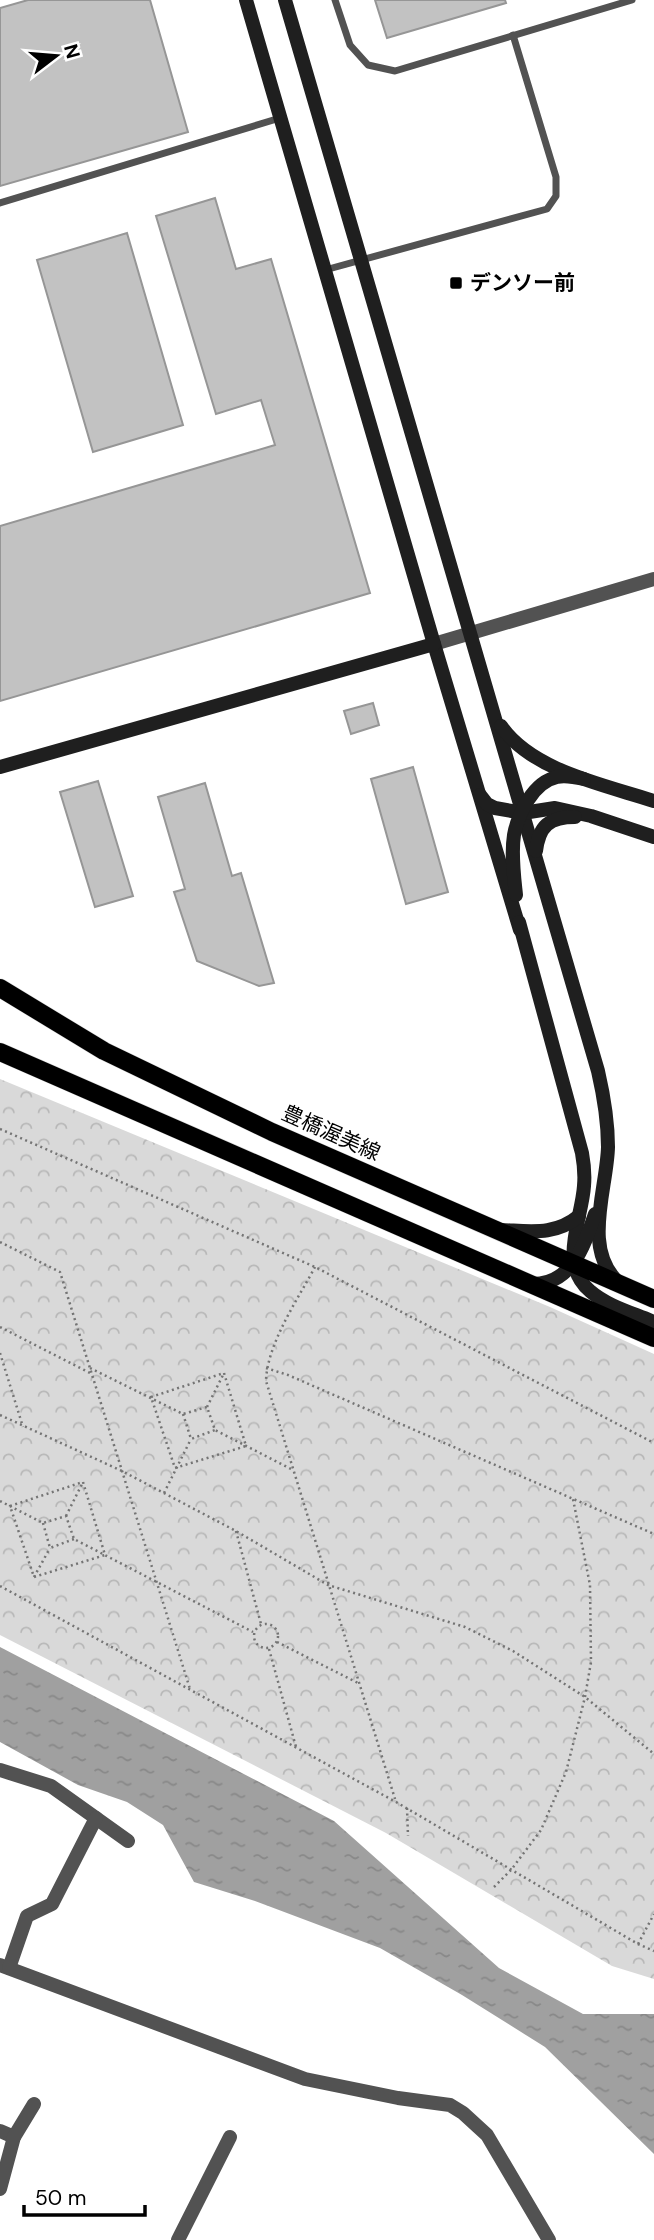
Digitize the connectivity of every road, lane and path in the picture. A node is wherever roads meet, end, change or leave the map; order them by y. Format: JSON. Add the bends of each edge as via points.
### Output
{"nodes":[{"id":1,"x":246,"y":0,"type":"edge"},
{"id":2,"x":285,"y":0,"type":"edge"},
{"id":3,"x":335,"y":0,"type":"edge"},
{"id":4,"x":632,"y":0,"type":"edge"},
{"id":5,"x":513,"y":35,"type":"junction"},
{"id":6,"x":281,"y":118,"type":"junction"},
{"id":7,"x":0,"y":203,"type":"edge"},
{"id":8,"x":361,"y":260,"type":"junction"},
{"id":9,"x":325,"y":270,"type":"junction"},
{"id":10,"x":654,"y":579,"type":"edge"},
{"id":11,"x":470,"y":633,"type":"junction"},
{"id":12,"x":434,"y":644,"type":"junction"},
{"id":13,"x":495,"y":718,"type":"junction"},
{"id":14,"x":0,"y":767,"type":"edge"},
{"id":15,"x":583,"y":779,"type":"junction"},
{"id":16,"x":480,"y":795,"type":"junction"},
{"id":17,"x":654,"y":801,"type":"edge"},
{"id":18,"x":523,"y":813,"type":"junction"},
{"id":19,"x":591,"y":817,"type":"junction"},
{"id":20,"x":654,"y":837,"type":"edge"},
{"id":21,"x":536,"y":856,"type":"junction"},
{"id":22,"x":520,"y":930,"type":"junction"},
{"id":23,"x":0,"y":988,"type":"edge"},
{"id":24,"x":0,"y":1052,"type":"edge"},
{"id":25,"x":0,"y":1129,"type":"edge"},
{"id":26,"x":603,"y":1189,"type":"junction"},
{"id":27,"x":579,"y":1216,"type":"junction"},
{"id":28,"x":494,"y":1230,"type":"junction"},
{"id":29,"x":0,"y":1242,"type":"edge"},
{"id":30,"x":574,"y":1264,"type":"junction"},
{"id":31,"x":315,"y":1267,"type":"junction"},
{"id":32,"x":531,"y":1284,"type":"junction"},
{"id":33,"x":621,"y":1284,"type":"junction"},
{"id":34,"x":654,"y":1298,"type":"edge"},
{"id":35,"x":654,"y":1322,"type":"edge"},
{"id":36,"x":0,"y":1327,"type":"edge"},
{"id":37,"x":654,"y":1338,"type":"edge"},
{"id":38,"x":0,"y":1353,"type":"edge"},
{"id":39,"x":90,"y":1368,"type":"junction"},
{"id":40,"x":266,"y":1368,"type":"junction"},
{"id":41,"x":224,"y":1373,"type":"junction"},
{"id":42,"x":92,"y":1374,"type":"junction"},
{"id":43,"x":151,"y":1397,"type":"junction"},
{"id":44,"x":207,"y":1407,"type":"junction"},
{"id":45,"x":183,"y":1414,"type":"junction"},
{"id":46,"x":0,"y":1415,"type":"edge"},
{"id":47,"x":23,"y":1427,"type":"junction"},
{"id":48,"x":215,"y":1430,"type":"junction"},
{"id":49,"x":191,"y":1439,"type":"junction"},
{"id":50,"x":654,"y":1443,"type":"edge"},
{"id":51,"x":246,"y":1446,"type":"junction"},
{"id":52,"x":174,"y":1468,"type":"junction"},
{"id":53,"x":122,"y":1471,"type":"junction"},
{"id":54,"x":294,"y":1471,"type":"junction"},
{"id":55,"x":83,"y":1482,"type":"junction"},
{"id":56,"x":164,"y":1493,"type":"junction"},
{"id":57,"x":573,"y":1499,"type":"junction"},
{"id":58,"x":0,"y":1501,"type":"edge"},
{"id":59,"x":10,"y":1506,"type":"junction"},
{"id":60,"x":66,"y":1516,"type":"junction"},
{"id":61,"x":43,"y":1523,"type":"junction"},
{"id":62,"x":236,"y":1531,"type":"junction"},
{"id":63,"x":654,"y":1534,"type":"edge"},
{"id":64,"x":74,"y":1539,"type":"junction"},
{"id":65,"x":50,"y":1548,"type":"junction"},
{"id":66,"x":105,"y":1555,"type":"junction"},
{"id":67,"x":34,"y":1577,"type":"junction"},
{"id":68,"x":156,"y":1581,"type":"junction"},
{"id":69,"x":328,"y":1585,"type":"junction"},
{"id":70,"x":0,"y":1586,"type":"edge"},
{"id":71,"x":261,"y":1624,"type":"junction"},
{"id":72,"x":253,"y":1632,"type":"junction"},
{"id":73,"x":277,"y":1642,"type":"junction"},
{"id":74,"x":269,"y":1649,"type":"junction"},
{"id":75,"x":359,"y":1684,"type":"junction"},
{"id":76,"x":190,"y":1689,"type":"junction"},
{"id":77,"x":585,"y":1697,"type":"junction"},
{"id":78,"x":296,"y":1747,"type":"junction"},
{"id":79,"x":654,"y":1754,"type":"edge"},
{"id":80,"x":0,"y":1770,"type":"edge"},
{"id":81,"x":396,"y":1802,"type":"junction"},
{"id":82,"x":407,"y":1808,"type":"junction"},
{"id":83,"x":96,"y":1818,"type":"junction"},
{"id":84,"x":408,"y":1836,"type":"dead end"},
{"id":85,"x":128,"y":1841,"type":"dead end"},
{"id":86,"x":511,"y":1870,"type":"junction"},
{"id":87,"x":494,"y":1887,"type":"dead end"},
{"id":88,"x":654,"y":1914,"type":"edge"},
{"id":89,"x":638,"y":1944,"type":"junction"},
{"id":90,"x":654,"y":1951,"type":"edge"},
{"id":91,"x":4,"y":1966,"type":"edge"},
{"id":92,"x":34,"y":2104,"type":"dead end"},
{"id":93,"x":0,"y":2131,"type":"edge"},
{"id":94,"x":14,"y":2137,"type":"junction"},
{"id":95,"x":230,"y":2137,"type":"dead end"},
{"id":96,"x":0,"y":2189,"type":"edge"},
{"id":97,"x":178,"y":2240,"type":"edge"},
{"id":98,"x":549,"y":2240,"type":"edge"}],
"edges":[{"from":1,"to":6,"type":"street"},
{"from":2,"to":8,"type":"street"},
{"from":3,"to":5,"type":"lane","via":[[350,45],[368,65],[395,71]]},
{"from":4,"to":5,"type":"lane"},
{"from":5,"to":8,"type":"lane","via":[[556,177],[555,196],[547,209]]},
{"from":6,"to":7,"type":"lane"},
{"from":6,"to":9,"type":"street"},
{"from":8,"to":9,"type":"lane"},
{"from":8,"to":11,"type":"street"},
{"from":9,"to":12,"type":"street"},
{"from":10,"to":11,"type":"street"},
{"from":11,"to":12,"type":"street"},
{"from":11,"to":13,"type":"street"},
{"from":12,"to":14,"type":"street"},
{"from":12,"to":16,"type":"street"},
{"from":13,"to":15,"type":"street","via":[[523,751]]},
{"from":13,"to":18,"type":"street"},
{"from":15,"to":17,"type":"street"},
{"from":15,"to":18,"type":"street","via":[[555,777],[542,784]]},
{"from":16,"to":18,"type":"street","via":[[495,808]]},
{"from":16,"to":22,"type":"street"},
{"from":18,"to":19,"type":"street","via":[[555,808]]},
{"from":18,"to":21,"type":"street"},
{"from":18,"to":22,"type":"street","via":[[513,838]]},
{"from":19,"to":20,"type":"street"},
{"from":19,"to":21,"type":"street","via":[[566,817],[546,824],[538,836]]},
{"from":21,"to":26,"type":"street","via":[[604,1097],[608,1146]]},
{"from":22,"to":27,"type":"street","via":[[582,1153],[584,1186]]},
{"from":23,"to":28,"type":"main road","name":"豊橋渥美線","via":[[104,1051],[272,1132]]},
{"from":24,"to":32,"type":"main road"},
{"from":25,"to":31,"type":"path"},
{"from":26,"to":30,"type":"street"},
{"from":26,"to":33,"type":"street","via":[[601,1254]]},
{"from":27,"to":28,"type":"street","via":[[550,1232]]},
{"from":27,"to":30,"type":"street"},
{"from":28,"to":30,"type":"main road","name":"豊橋渥美線"},
{"from":29,"to":39,"type":"path","via":[[60,1272]]},
{"from":30,"to":32,"type":"street","via":[[554,1281]]},
{"from":30,"to":33,"type":"main road","name":"豊橋渥美線"},
{"from":30,"to":35,"type":"street","via":[[587,1289]]},
{"from":31,"to":40,"type":"path"},
{"from":31,"to":50,"type":"path"},
{"from":32,"to":37,"type":"main road"},
{"from":33,"to":34,"type":"main road","name":"豊橋渥美線"},
{"from":36,"to":42,"type":"path"},
{"from":38,"to":47,"type":"path"},
{"from":39,"to":42,"type":"path"},
{"from":39,"to":43,"type":"path"},
{"from":40,"to":54,"type":"path"},
{"from":40,"to":57,"type":"path"},
{"from":41,"to":43,"type":"path"},
{"from":41,"to":44,"type":"path"},
{"from":41,"to":51,"type":"path"},
{"from":42,"to":53,"type":"path"},
{"from":43,"to":45,"type":"path"},
{"from":43,"to":52,"type":"path"},
{"from":44,"to":45,"type":"path"},
{"from":44,"to":48,"type":"path"},
{"from":45,"to":49,"type":"path"},
{"from":46,"to":47,"type":"path"},
{"from":47,"to":53,"type":"path"},
{"from":48,"to":49,"type":"path"},
{"from":48,"to":51,"type":"path"},
{"from":49,"to":52,"type":"path"},
{"from":51,"to":52,"type":"path"},
{"from":51,"to":54,"type":"path"},
{"from":52,"to":56,"type":"path"},
{"from":53,"to":56,"type":"path"},
{"from":53,"to":68,"type":"path"},
{"from":54,"to":69,"type":"path"},
{"from":55,"to":59,"type":"path"},
{"from":55,"to":60,"type":"path"},
{"from":55,"to":66,"type":"path"},
{"from":56,"to":62,"type":"path"},
{"from":57,"to":63,"type":"path"},
{"from":57,"to":77,"type":"path","via":[[590,1585],[592,1662]]},
{"from":58,"to":59,"type":"path"},
{"from":59,"to":61,"type":"path"},
{"from":59,"to":67,"type":"path"},
{"from":60,"to":61,"type":"path"},
{"from":60,"to":64,"type":"path"},
{"from":61,"to":65,"type":"path"},
{"from":62,"to":69,"type":"path"},
{"from":62,"to":71,"type":"path"},
{"from":64,"to":65,"type":"path"},
{"from":64,"to":66,"type":"path"},
{"from":65,"to":67,"type":"path"},
{"from":66,"to":67,"type":"path"},
{"from":66,"to":68,"type":"path"},
{"from":68,"to":72,"type":"path"},
{"from":68,"to":76,"type":"path"},
{"from":69,"to":75,"type":"path"},
{"from":69,"to":77,"type":"path","via":[[465,1627]]},
{"from":70,"to":76,"type":"path"},
{"from":71,"to":72,"type":"path"},
{"from":71,"to":73,"type":"path","via":[[271,1624],[278,1632]]},
{"from":72,"to":74,"type":"path","via":[[260,1648]]},
{"from":73,"to":74,"type":"path"},
{"from":73,"to":75,"type":"path"},
{"from":74,"to":78,"type":"path"},
{"from":75,"to":81,"type":"path"},
{"from":76,"to":78,"type":"path"},
{"from":77,"to":79,"type":"path"},
{"from":77,"to":86,"type":"path","via":[[566,1772],[541,1830]]},
{"from":78,"to":81,"type":"path"},
{"from":80,"to":83,"type":"street","via":[[51,1786]]},
{"from":81,"to":82,"type":"path"},
{"from":82,"to":84,"type":"path"},
{"from":82,"to":86,"type":"path"},
{"from":83,"to":85,"type":"street"},
{"from":83,"to":91,"type":"street","via":[[52,1904],[27,1916]]},
{"from":86,"to":87,"type":"path"},
{"from":86,"to":89,"type":"path"},
{"from":88,"to":89,"type":"path"},
{"from":89,"to":90,"type":"path"},
{"from":91,"to":98,"type":"street","via":[[305,2079],[450,2105],[487,2135]]},
{"from":92,"to":94,"type":"street"},
{"from":93,"to":94,"type":"street"},
{"from":94,"to":96,"type":"street"},
{"from":95,"to":97,"type":"street"}]}
